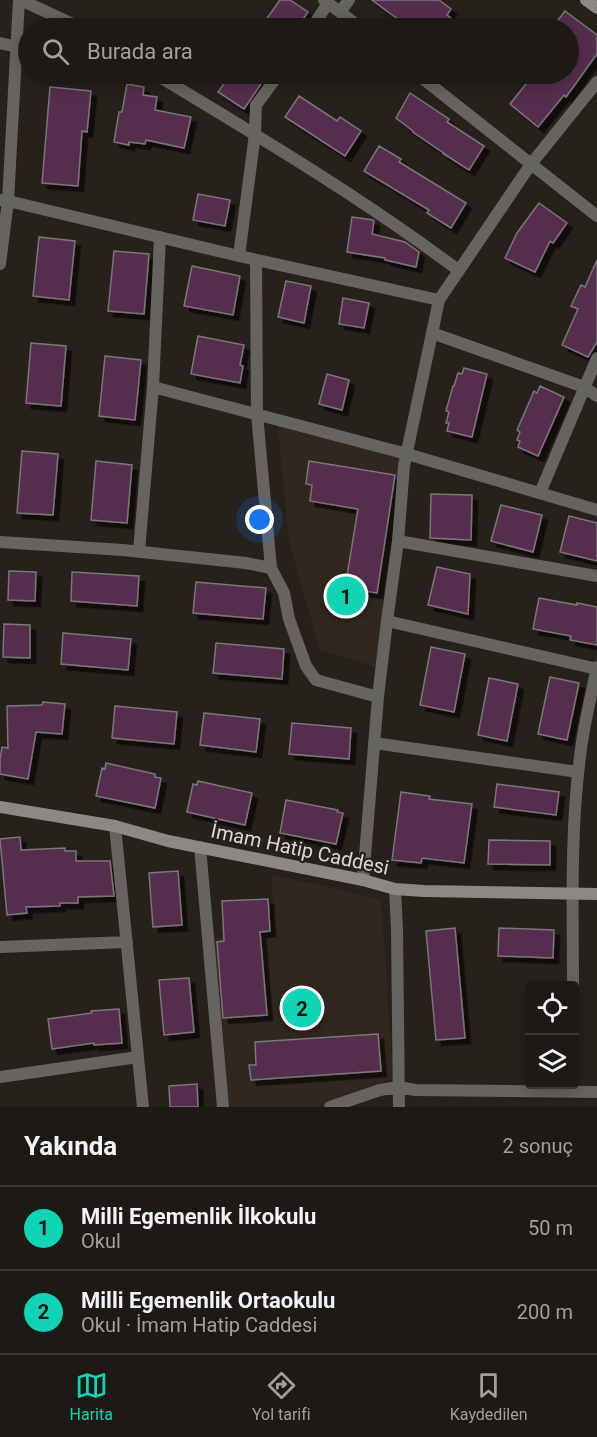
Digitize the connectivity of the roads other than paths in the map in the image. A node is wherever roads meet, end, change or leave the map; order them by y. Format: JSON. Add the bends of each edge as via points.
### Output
{"nodes":[{"id":1,"x":20,"y":0,"type":"edge"},
{"id":2,"x":349,"y":0,"type":"edge"},
{"id":3,"x":586,"y":0,"type":"edge"},
{"id":4,"x":326,"y":1,"type":"edge"},
{"id":5,"x":597,"y":8,"type":"edge"},
{"id":6,"x":340,"y":12,"type":"junction"},
{"id":7,"x":19,"y":18,"type":"edge"},
{"id":8,"x":59,"y":18,"type":"edge"},
{"id":9,"x":317,"y":18,"type":"edge"},
{"id":10,"x":348,"y":18,"type":"edge"},
{"id":11,"x":18,"y":31,"type":"edge"},
{"id":12,"x":0,"y":44,"type":"edge"},
{"id":13,"x":17,"y":47,"type":"junction"},
{"id":14,"x":597,"y":81,"type":"edge"},
{"id":15,"x":172,"y":84,"type":"edge"},
{"id":16,"x":272,"y":84,"type":"edge"},
{"id":17,"x":430,"y":84,"type":"edge"},
{"id":18,"x":255,"y":134,"type":"junction"},
{"id":19,"x":531,"y":164,"type":"junction"},
{"id":20,"x":4,"y":201,"type":"edge"},
{"id":21,"x":597,"y":216,"type":"edge"},
{"id":22,"x":160,"y":237,"type":"junction"},
{"id":23,"x":238,"y":256,"type":"junction"},
{"id":24,"x":256,"y":260,"type":"junction"},
{"id":25,"x":0,"y":264,"type":"edge"},
{"id":26,"x":458,"y":270,"type":"junction"},
{"id":27,"x":439,"y":300,"type":"junction"},
{"id":28,"x":432,"y":333,"type":"junction"},
{"id":29,"x":597,"y":358,"type":"edge"},
{"id":30,"x":153,"y":387,"type":"junction"},
{"id":31,"x":584,"y":387,"type":"junction"},
{"id":32,"x":597,"y":396,"type":"edge"},
{"id":33,"x":257,"y":414,"type":"junction"},
{"id":34,"x":407,"y":454,"type":"junction"},
{"id":35,"x":540,"y":493,"type":"junction"},
{"id":36,"x":597,"y":510,"type":"edge"},
{"id":37,"x":398,"y":541,"type":"junction"},
{"id":38,"x":0,"y":542,"type":"edge"},
{"id":39,"x":139,"y":552,"type":"junction"},
{"id":40,"x":271,"y":568,"type":"junction"},
{"id":41,"x":597,"y":576,"type":"edge"},
{"id":42,"x":387,"y":621,"type":"junction"},
{"id":43,"x":597,"y":669,"type":"edge"},
{"id":44,"x":378,"y":697,"type":"junction"},
{"id":45,"x":374,"y":743,"type":"junction"},
{"id":46,"x":578,"y":772,"type":"junction"},
{"id":47,"x":0,"y":807,"type":"edge"},
{"id":48,"x":116,"y":826,"type":"junction"},
{"id":49,"x":200,"y":847,"type":"junction"},
{"id":50,"x":363,"y":880,"type":"junction"},
{"id":51,"x":394,"y":889,"type":"junction"},
{"id":52,"x":573,"y":894,"type":"junction"},
{"id":53,"x":597,"y":894,"type":"edge"},
{"id":54,"x":127,"y":942,"type":"junction"},
{"id":55,"x":0,"y":947,"type":"edge"},
{"id":56,"x":573,"y":981,"type":"edge"},
{"id":57,"x":138,"y":1057,"type":"junction"},
{"id":58,"x":0,"y":1077,"type":"edge"},
{"id":59,"x":398,"y":1087,"type":"junction"},
{"id":60,"x":525,"y":1089,"type":"edge"},
{"id":61,"x":578,"y":1089,"type":"edge"},
{"id":62,"x":597,"y":1092,"type":"edge"},
{"id":63,"x":143,"y":1107,"type":"edge"},
{"id":64,"x":223,"y":1107,"type":"edge"},
{"id":65,"x":330,"y":1107,"type":"edge"},
{"id":66,"x":399,"y":1107,"type":"edge"}],
"edges":[{"from":1,"to":7,"type":"street"},
{"from":1,"to":8,"type":"street"},
{"from":2,"to":6,"type":"street"},
{"from":3,"to":5,"type":"street"},
{"from":4,"to":6,"type":"street"},
{"from":4,"to":9,"type":"street"},
{"from":6,"to":10,"type":"street"},
{"from":11,"to":13,"type":"street"},
{"from":12,"to":13,"type":"street"},
{"from":13,"to":20,"type":"street"},
{"from":14,"to":19,"type":"street"},
{"from":15,"to":18,"type":"street"},
{"from":16,"to":18,"type":"street","via":[[256,105]]},
{"from":17,"to":19,"type":"street"},
{"from":18,"to":23,"type":"street"},
{"from":18,"to":26,"type":"street"},
{"from":19,"to":21,"type":"street"},
{"from":19,"to":26,"type":"street"},
{"from":20,"to":22,"type":"street"},
{"from":20,"to":25,"type":"street"},
{"from":22,"to":23,"type":"street"},
{"from":22,"to":30,"type":"street"},
{"from":23,"to":24,"type":"street"},
{"from":24,"to":27,"type":"street"},
{"from":24,"to":33,"type":"street"},
{"from":26,"to":27,"type":"street"},
{"from":27,"to":28,"type":"street"},
{"from":28,"to":31,"type":"street"},
{"from":28,"to":34,"type":"street"},
{"from":29,"to":31,"type":"street"},
{"from":30,"to":33,"type":"street"},
{"from":30,"to":39,"type":"street"},
{"from":31,"to":32,"type":"street"},
{"from":31,"to":35,"type":"street"},
{"from":33,"to":34,"type":"street"},
{"from":33,"to":40,"type":"street"},
{"from":34,"to":35,"type":"street"},
{"from":34,"to":37,"type":"street"},
{"from":35,"to":36,"type":"street"},
{"from":37,"to":41,"type":"street"},
{"from":37,"to":42,"type":"street"},
{"from":38,"to":39,"type":"street"},
{"from":39,"to":40,"type":"street"},
{"from":40,"to":44,"type":"street","via":[[284,593],[306,666],[316,680]]},
{"from":42,"to":43,"type":"street"},
{"from":42,"to":44,"type":"street"},
{"from":43,"to":46,"type":"street"},
{"from":44,"to":45,"type":"street"},
{"from":45,"to":46,"type":"street"},
{"from":45,"to":50,"type":"street"},
{"from":46,"to":52,"type":"street"},
{"from":47,"to":48,"type":"street","name":"İmam Hatip Caddesi"},
{"from":48,"to":49,"type":"street","name":"İmam Hatip Caddesi"},
{"from":48,"to":54,"type":"street"},
{"from":49,"to":50,"type":"street","name":"İmam Hatip Caddesi"},
{"from":49,"to":64,"type":"street"},
{"from":50,"to":51,"type":"street","name":"İmam Hatip Caddesi"},
{"from":51,"to":52,"type":"street","name":"İmam Hatip Caddesi"},
{"from":51,"to":59,"type":"street"},
{"from":52,"to":53,"type":"street","name":"İmam Hatip Caddesi"},
{"from":52,"to":56,"type":"street"},
{"from":54,"to":55,"type":"street"},
{"from":54,"to":57,"type":"street"},
{"from":57,"to":58,"type":"street"},
{"from":57,"to":63,"type":"street"},
{"from":59,"to":60,"type":"street"},
{"from":59,"to":65,"type":"street"},
{"from":59,"to":66,"type":"street"},
{"from":61,"to":62,"type":"street"}]}
